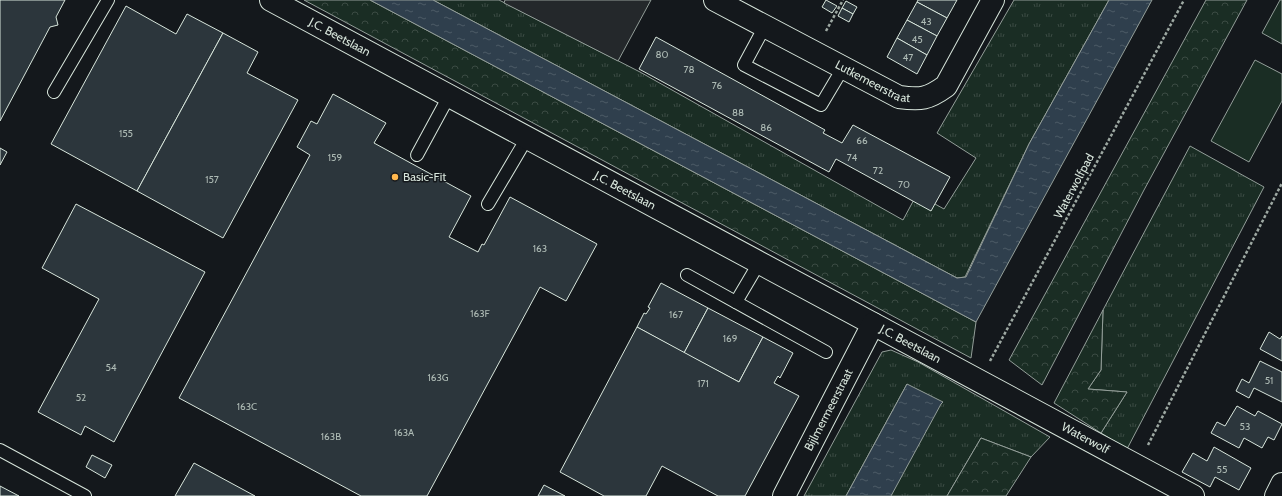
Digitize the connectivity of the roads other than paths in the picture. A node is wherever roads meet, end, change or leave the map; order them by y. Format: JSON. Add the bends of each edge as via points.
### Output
{"nodes":[{"id":1,"x":108,"y":0,"type":"edge"},
{"id":2,"x":271,"y":0,"type":"edge"},
{"id":3,"x":714,"y":0,"type":"edge"},
{"id":4,"x":993,"y":0,"type":"edge"},
{"id":5,"x":765,"y":26,"type":"junction"},
{"id":6,"x":843,"y":68,"type":"junction"},
{"id":7,"x":54,"y":92,"type":"dead end"},
{"id":8,"x":449,"y":96,"type":"junction"},
{"id":9,"x":527,"y":138,"type":"junction"},
{"id":10,"x":417,"y":155,"type":"dead end"},
{"id":11,"x":488,"y":204,"type":"dead end"},
{"id":12,"x":759,"y":263,"type":"junction"},
{"id":13,"x":687,"y":274,"type":"dead end"},
{"id":14,"x":736,"y":302,"type":"junction"},
{"id":15,"x":873,"y":324,"type":"junction"},
{"id":16,"x":826,"y":352,"type":"dead end"},
{"id":17,"x":980,"y":380,"type":"joint"},
{"id":18,"x":0,"y":450,"type":"edge"},
{"id":19,"x":1282,"y":484,"type":"edge"},
{"id":20,"x":85,"y":496,"type":"edge"},
{"id":21,"x":784,"y":496,"type":"edge"},
{"id":22,"x":1193,"y":496,"type":"edge"},
{"id":23,"x":1276,"y":496,"type":"edge"}],
"edges":[{"from":1,"to":7,"type":"lane"},
{"from":2,"to":8,"type":"street","name":"J.C. Beetslaan"},
{"from":3,"to":5,"type":"street","name":"Lutkemeerstraat"},
{"from":4,"to":6,"type":"street","name":"Lutkemeerstraat","via":[[946,86],[936,93],[919,99],[899,97]]},
{"from":5,"to":6,"type":"street","name":"Lutkemeerstraat"},
{"from":5,"to":6,"type":"lane","via":[[744,65],[821,105]]},
{"from":8,"to":9,"type":"street","name":"J.C. Beetslaan"},
{"from":8,"to":10,"type":"lane"},
{"from":9,"to":11,"type":"lane"},
{"from":9,"to":12,"type":"street","name":"J.C. Beetslaan"},
{"from":12,"to":14,"type":"lane"},
{"from":12,"to":15,"type":"street","name":"J.C. Beetslaan"},
{"from":13,"to":14,"type":"lane"},
{"from":14,"to":16,"type":"lane"},
{"from":15,"to":17,"type":"street","name":"J.C. Beetslaan"},
{"from":15,"to":21,"type":"street","name":"Bijlmermeerstraat"},
{"from":17,"to":22,"type":"street","name":"Waterwolf"},
{"from":18,"to":20,"type":"lane"},
{"from":19,"to":23,"type":"street"}]}
